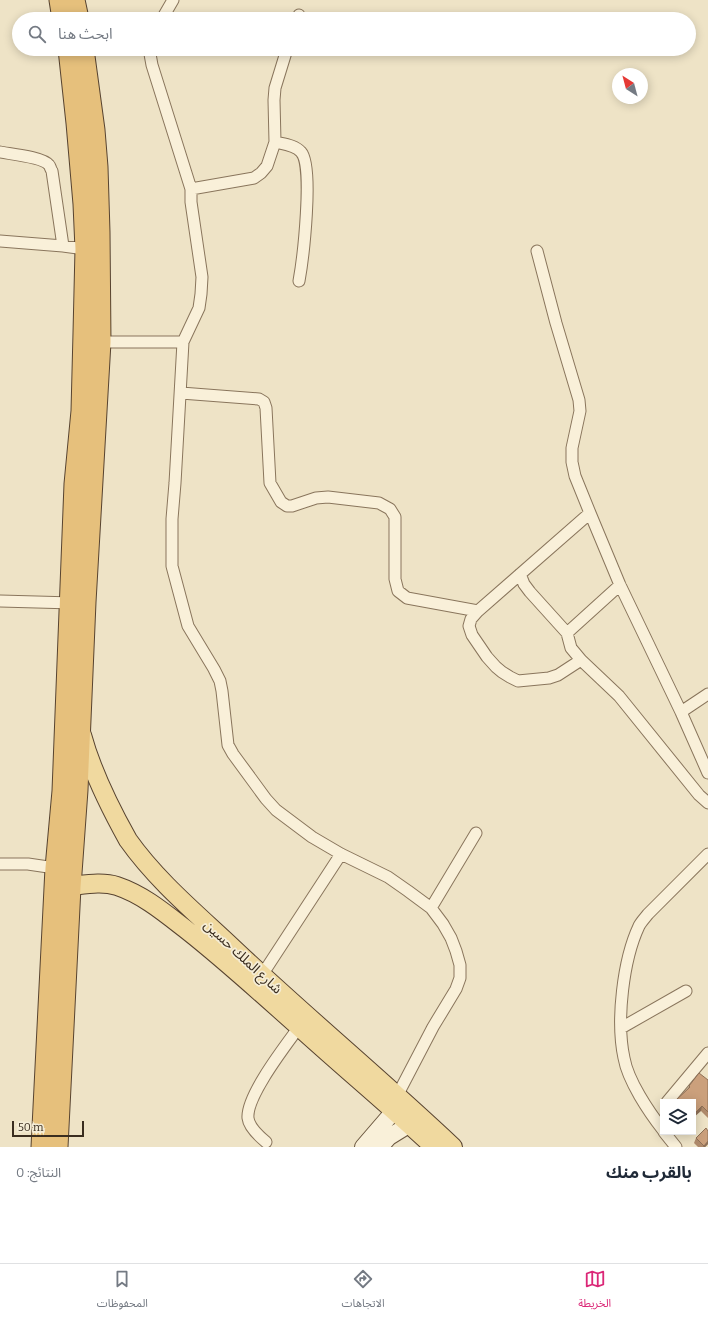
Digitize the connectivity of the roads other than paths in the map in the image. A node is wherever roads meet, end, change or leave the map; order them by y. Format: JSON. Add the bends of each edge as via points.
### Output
{"nodes":[{"id":1,"x":59,"y":0,"type":"edge"},
{"id":2,"x":75,"y":0,"type":"edge"},
{"id":3,"x":173,"y":0,"type":"edge"},
{"id":4,"x":61,"y":12,"type":"edge"},
{"id":5,"x":78,"y":12,"type":"edge"},
{"id":6,"x":166,"y":12,"type":"edge"},
{"id":7,"x":69,"y":56,"type":"edge"},
{"id":8,"x":85,"y":56,"type":"edge"},
{"id":9,"x":150,"y":56,"type":"edge"},
{"id":10,"x":284,"y":56,"type":"edge"},
{"id":11,"x":275,"y":142,"type":"junction"},
{"id":12,"x":0,"y":152,"type":"edge"},
{"id":13,"x":191,"y":189,"type":"junction"},
{"id":14,"x":0,"y":241,"type":"edge"},
{"id":15,"x":63,"y":246,"type":"junction"},
{"id":16,"x":85,"y":249,"type":"junction"},
{"id":17,"x":537,"y":251,"type":"dead end"},
{"id":18,"x":299,"y":281,"type":"dead end"},
{"id":19,"x":100,"y":342,"type":"junction"},
{"id":20,"x":183,"y":342,"type":"junction"},
{"id":21,"x":181,"y":393,"type":"junction"},
{"id":22,"x":590,"y":514,"type":"junction"},
{"id":23,"x":520,"y":574,"type":"junction"},
{"id":24,"x":620,"y":586,"type":"junction"},
{"id":25,"x":0,"y":602,"type":"edge"},
{"id":26,"x":77,"y":602,"type":"junction"},
{"id":27,"x":478,"y":611,"type":"junction"},
{"id":28,"x":567,"y":633,"type":"junction"},
{"id":29,"x":580,"y":660,"type":"junction"},
{"id":30,"x":708,"y":694,"type":"edge"},
{"id":31,"x":681,"y":712,"type":"junction"},
{"id":32,"x":81,"y":731,"type":"junction"},
{"id":33,"x":708,"y":773,"type":"edge"},
{"id":34,"x":708,"y":803,"type":"edge"},
{"id":35,"x":476,"y":832,"type":"dead end"},
{"id":36,"x":341,"y":854,"type":"junction"},
{"id":37,"x":708,"y":854,"type":"edge"},
{"id":38,"x":0,"y":864,"type":"edge"},
{"id":39,"x":60,"y":880,"type":"junction"},
{"id":40,"x":170,"y":889,"type":"junction"},
{"id":41,"x":152,"y":904,"type":"junction"},
{"id":42,"x":430,"y":908,"type":"junction"},
{"id":43,"x":262,"y":975,"type":"junction"},
{"id":44,"x":686,"y":991,"type":"dead end"},
{"id":45,"x":299,"y":1021,"type":"junction"},
{"id":46,"x":621,"y":1028,"type":"junction"},
{"id":47,"x":708,"y":1053,"type":"edge"},
{"id":48,"x":670,"y":1099,"type":"edge"},
{"id":49,"x":396,"y":1104,"type":"junction"},
{"id":50,"x":660,"y":1111,"type":"edge"},
{"id":51,"x":654,"y":1118,"type":"junction"},
{"id":52,"x":410,"y":1124,"type":"junction"},
{"id":53,"x":660,"y":1126,"type":"edge"},
{"id":54,"x":667,"y":1135,"type":"edge"},
{"id":55,"x":266,"y":1142,"type":"dead end"},
{"id":56,"x":41,"y":1147,"type":"edge"},
{"id":57,"x":58,"y":1147,"type":"edge"},
{"id":58,"x":363,"y":1147,"type":"edge"},
{"id":59,"x":380,"y":1147,"type":"edge"},
{"id":60,"x":434,"y":1147,"type":"edge"},
{"id":61,"x":453,"y":1147,"type":"edge"},
{"id":62,"x":676,"y":1147,"type":"edge"}],
"edges":[{"from":1,"to":4,"type":"highway"},
{"from":2,"to":5,"type":"highway"},
{"from":3,"to":6,"type":"street"},
{"from":7,"to":16,"type":"highway","via":[[78,137]]},
{"from":8,"to":19,"type":"highway","via":[[98,167]]},
{"from":9,"to":13,"type":"street"},
{"from":10,"to":11,"type":"street","via":[[275,88]]},
{"from":11,"to":13,"type":"street","via":[[266,166],[254,178]]},
{"from":11,"to":18,"type":"street","via":[[296,148],[305,158],[307,186],[304,257]]},
{"from":12,"to":15,"type":"street","via":[[37,159],[49,165]]},
{"from":13,"to":20,"type":"street","via":[[202,277],[199,308]]},
{"from":14,"to":15,"type":"street"},
{"from":15,"to":16,"type":"street"},
{"from":16,"to":26,"type":"highway","via":[[80,412],[74,484]]},
{"from":17,"to":22,"type":"street","via":[[579,400],[580,411],[572,448],[572,462]]},
{"from":19,"to":20,"type":"street"},
{"from":19,"to":26,"type":"highway"},
{"from":20,"to":21,"type":"street"},
{"from":21,"to":27,"type":"street","via":[[259,399],[264,402],[270,483],[281,502],[292,506],[316,498],[328,498],[379,503],[390,509],[395,517],[395,578],[398,591],[407,598]]},
{"from":21,"to":36,"type":"street","via":[[172,519],[172,566],[188,626],[220,681],[228,745],[276,810],[312,837]]},
{"from":22,"to":23,"type":"street"},
{"from":22,"to":24,"type":"street"},
{"from":23,"to":27,"type":"street"},
{"from":23,"to":28,"type":"street","via":[[530,592]]},
{"from":24,"to":28,"type":"street"},
{"from":24,"to":31,"type":"street"},
{"from":25,"to":26,"type":"street"},
{"from":26,"to":32,"type":"highway"},
{"from":26,"to":39,"type":"highway","via":[[66,714]]},
{"from":27,"to":29,"type":"street","via":[[469,626],[472,635],[496,667],[510,677],[518,680],[549,678]]},
{"from":28,"to":29,"type":"street","via":[[571,648]]},
{"from":29,"to":34,"type":"street","via":[[619,696]]},
{"from":30,"to":31,"type":"street"},
{"from":31,"to":33,"type":"street"},
{"from":32,"to":39,"type":"highway","via":[[78,790]]},
{"from":32,"to":40,"type":"main road","name":"شارع الملك حسين","via":[[98,784],[128,840]]},
{"from":35,"to":42,"type":"street"},
{"from":36,"to":42,"type":"street","via":[[388,877]]},
{"from":36,"to":43,"type":"street"},
{"from":37,"to":46,"type":"street","via":[[640,924],[629,953],[625,974]]},
{"from":38,"to":39,"type":"street","via":[[28,864]]},
{"from":39,"to":41,"type":"main road","name":"شارع الملك حسين","via":[[116,886],[137,894]]},
{"from":39,"to":56,"type":"highway"},
{"from":39,"to":57,"type":"highway"},
{"from":40,"to":41,"type":"main road","via":[[157,891]]},
{"from":40,"to":43,"type":"main road","name":"شارع الملك حسين"},
{"from":41,"to":45,"type":"main road","name":"شارع الملك حسين"},
{"from":42,"to":49,"type":"street","via":[[451,938],[460,965],[460,978]]},
{"from":43,"to":45,"type":"main road","name":"شارع الملك حسين"},
{"from":44,"to":46,"type":"street"},
{"from":45,"to":49,"type":"main road","name":"شارع الملك حسين"},
{"from":45,"to":55,"type":"street","via":[[258,1088],[249,1109],[248,1119],[256,1133]]},
{"from":46,"to":51,"type":"street","via":[[624,1059],[633,1083]]},
{"from":47,"to":48,"type":"street"},
{"from":49,"to":52,"type":"main road","name":"شارع الملك حسين"},
{"from":49,"to":58,"type":"main road"},
{"from":49,"to":61,"type":"main road","name":"شارع الملك حسين"},
{"from":50,"to":51,"type":"street"},
{"from":51,"to":53,"type":"street"},
{"from":52,"to":59,"type":"main road","via":[[389,1136]]},
{"from":52,"to":60,"type":"main road","name":"شارع الملك حسين"},
{"from":54,"to":62,"type":"street"}]}
